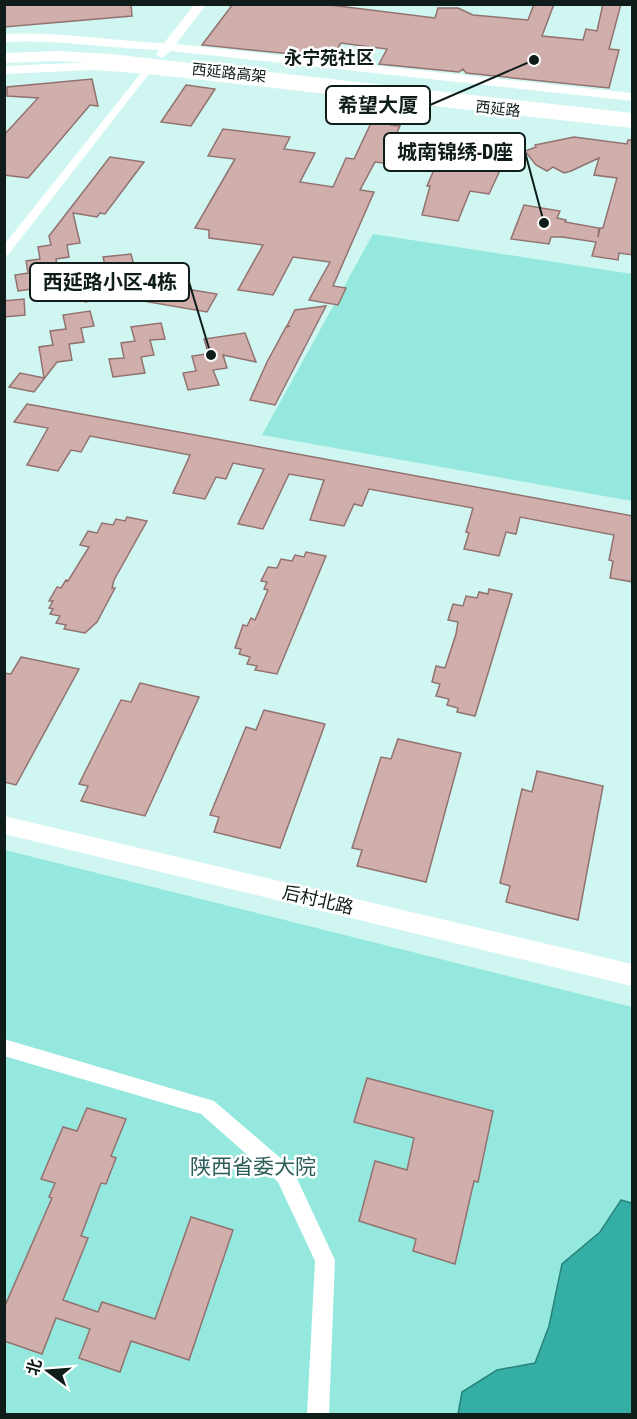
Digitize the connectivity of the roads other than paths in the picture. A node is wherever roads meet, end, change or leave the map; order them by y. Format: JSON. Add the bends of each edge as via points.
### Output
{"nodes":[{"id":1,"x":202,"y":4,"type":"edge"},
{"id":2,"x":4,"y":38,"type":"edge"},
{"id":3,"x":153,"y":41,"type":"junction"},
{"id":4,"x":4,"y":44,"type":"edge"},
{"id":5,"x":106,"y":44,"type":"junction"},
{"id":6,"x":167,"y":47,"type":"junction"},
{"id":7,"x":4,"y":51,"type":"edge"},
{"id":8,"x":4,"y":58,"type":"edge"},
{"id":9,"x":4,"y":64,"type":"edge"},
{"id":10,"x":104,"y":67,"type":"junction"},
{"id":11,"x":130,"y":69,"type":"junction"},
{"id":12,"x":4,"y":70,"type":"edge"},
{"id":13,"x":148,"y":70,"type":"junction"},
{"id":14,"x":633,"y":97,"type":"edge"},
{"id":15,"x":633,"y":104,"type":"edge"},
{"id":16,"x":633,"y":118,"type":"edge"},
{"id":17,"x":633,"y":124,"type":"edge"},
{"id":18,"x":4,"y":253,"type":"edge"},
{"id":19,"x":4,"y":825,"type":"edge"},
{"id":20,"x":633,"y":975,"type":"edge"},
{"id":21,"x":4,"y":1047,"type":"edge"},
{"id":22,"x":318,"y":1414,"type":"edge"}],
"edges":[{"from":1,"to":6,"type":"main road"},
{"from":2,"to":5,"type":"main road","via":[[38,36]]},
{"from":3,"to":5,"type":"main road"},
{"from":3,"to":6,"type":"main road","name":"西延路"},
{"from":3,"to":11,"type":"main road"},
{"from":4,"to":5,"type":"highway"},
{"from":6,"to":13,"type":"main road"},
{"from":6,"to":14,"type":"main road","name":"西延路"},
{"from":7,"to":15,"type":"highway","name":"西延路高架","via":[[165,56]]},
{"from":8,"to":16,"type":"highway","name":"西延路高架","via":[[111,59]]},
{"from":9,"to":10,"type":"highway","via":[[79,63]]},
{"from":10,"to":11,"type":"main road","name":"西延路"},
{"from":10,"to":12,"type":"main road","name":"西延路"},
{"from":11,"to":13,"type":"main road","name":"西延路"},
{"from":13,"to":17,"type":"main road","name":"西延路"},
{"from":13,"to":18,"type":"street"},
{"from":19,"to":20,"type":"main road","name":"后村北路"},
{"from":21,"to":22,"type":"street","via":[[207,1107],[285,1175],[325,1260]]}]}
